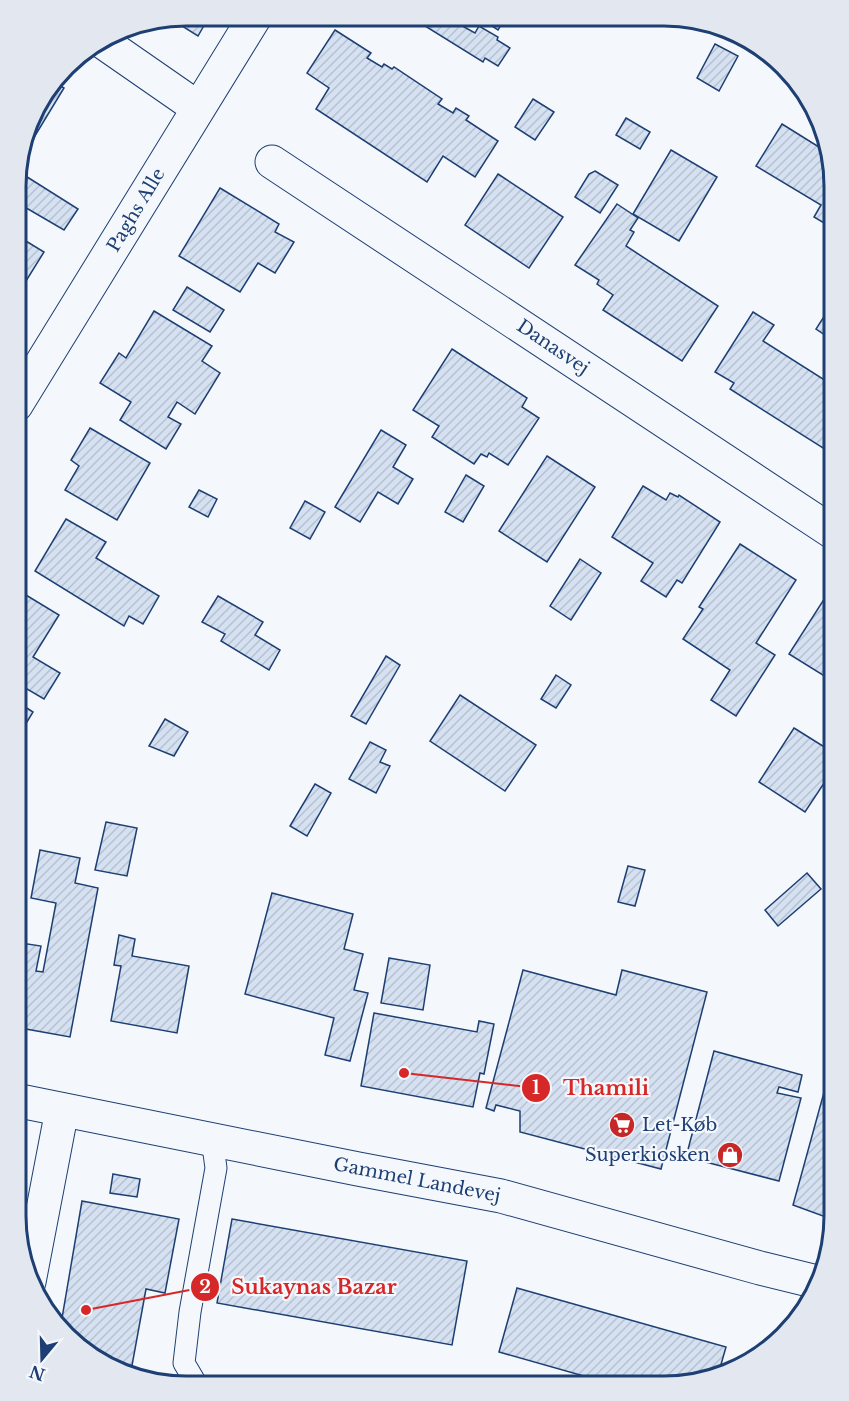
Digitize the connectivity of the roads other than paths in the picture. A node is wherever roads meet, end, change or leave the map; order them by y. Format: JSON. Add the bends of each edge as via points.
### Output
{"nodes":[{"id":1,"x":249,"y":26,"type":"edge"},
{"id":2,"x":108,"y":46,"type":"edge"},
{"id":3,"x":198,"y":108,"type":"junction"},
{"id":4,"x":272,"y":162,"type":"dead end"},
{"id":5,"x":26,"y":389,"type":"edge"},
{"id":6,"x":824,"y":526,"type":"edge"},
{"id":7,"x":26,"y":1102,"type":"edge"},
{"id":8,"x":62,"y":1110,"type":"junction"},
{"id":9,"x":212,"y":1138,"type":"junction"},
{"id":10,"x":33,"y":1262,"type":"edge"},
{"id":11,"x":810,"y":1280,"type":"edge"},
{"id":12,"x":192,"y":1376,"type":"edge"}],
"edges":[{"from":1,"to":3,"type":"street","name":"Paghs Alle"},
{"from":2,"to":3,"type":"street"},
{"from":3,"to":5,"type":"street","name":"Paghs Alle"},
{"from":4,"to":6,"type":"street","name":"Danasvej"},
{"from":7,"to":8,"type":"street","name":"Gammel Landevej"},
{"from":8,"to":9,"type":"street","name":"Gammel Landevej"},
{"from":8,"to":10,"type":"street"},
{"from":9,"to":11,"type":"street","name":"Gammel Landevej","via":[[501,1196]]},
{"from":9,"to":12,"type":"lane","via":[[216,1168],[184,1362]]}]}
